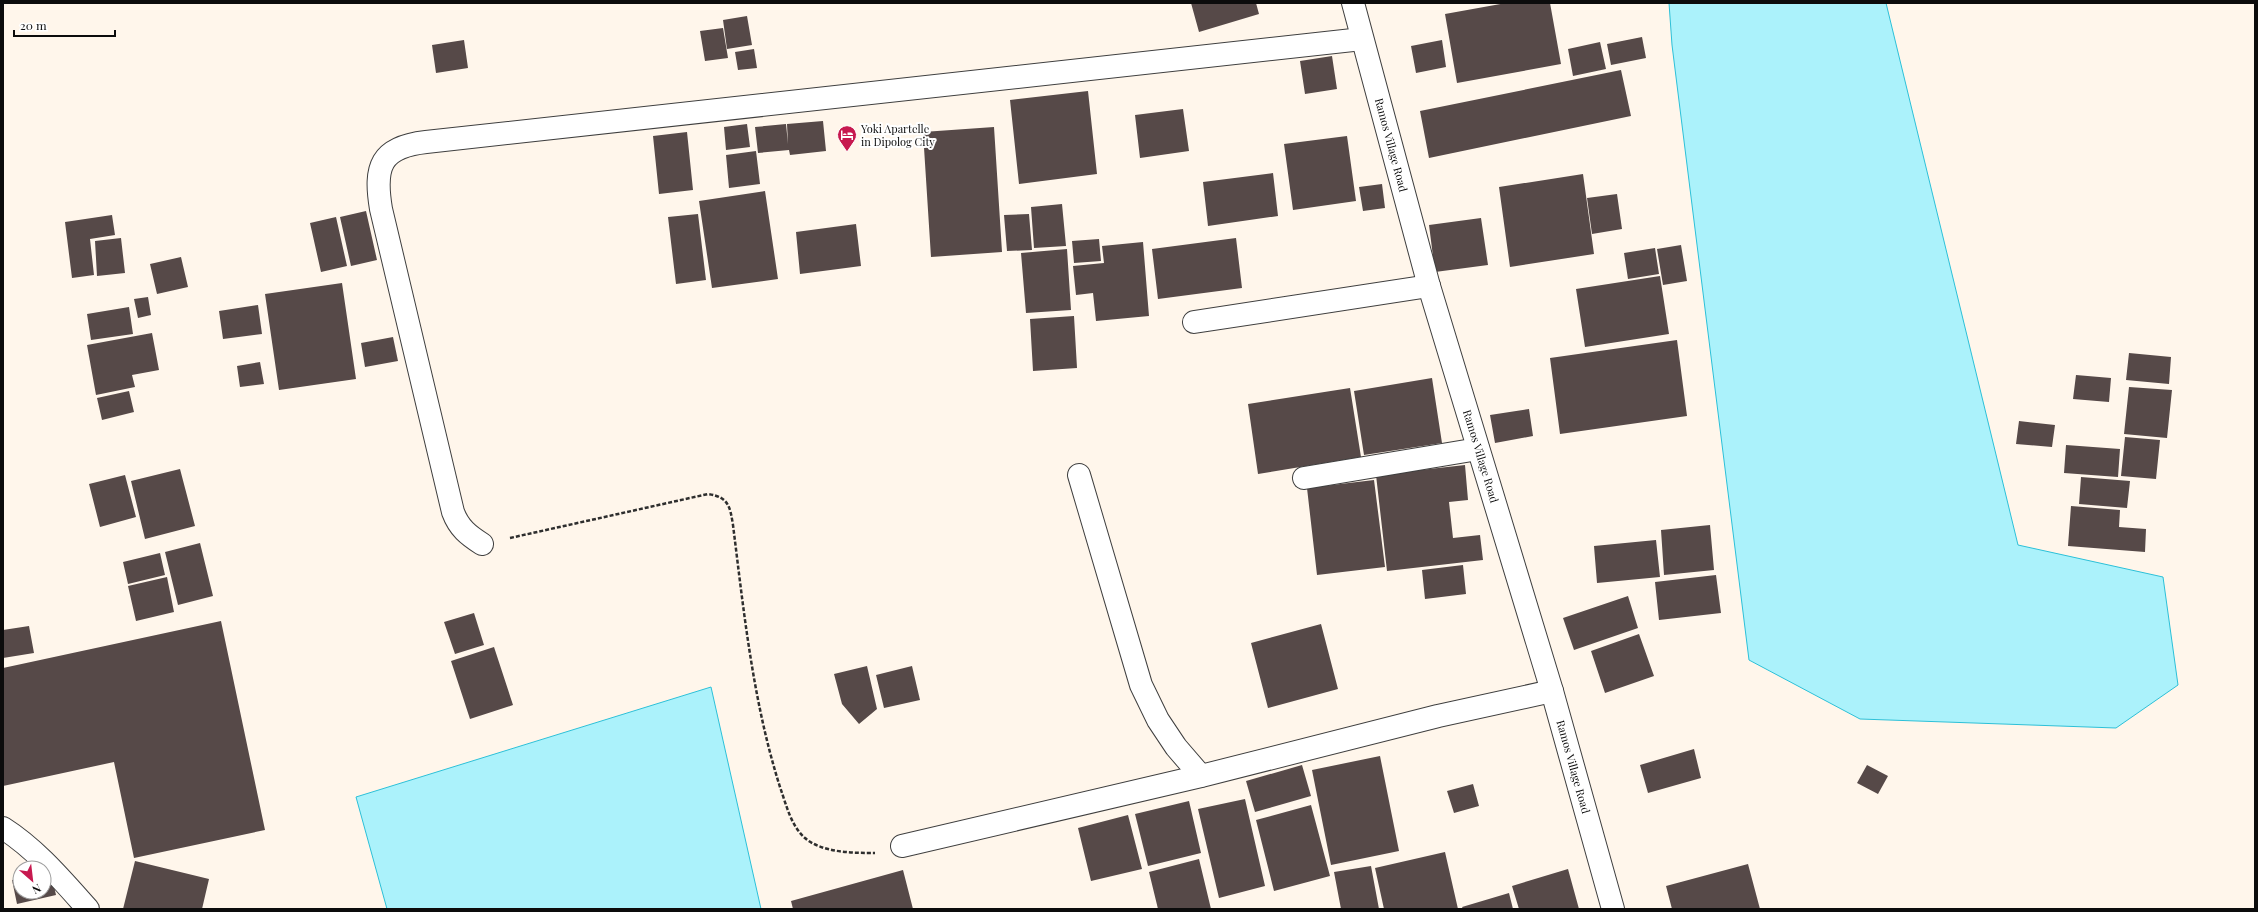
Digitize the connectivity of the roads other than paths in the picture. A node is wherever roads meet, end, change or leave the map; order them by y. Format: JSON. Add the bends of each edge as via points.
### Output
{"nodes":[{"id":1,"x":1353,"y":3,"type":"edge"},
{"id":2,"x":1362,"y":39,"type":"junction"},
{"id":3,"x":1429,"y":286,"type":"junction"},
{"id":4,"x":1194,"y":322,"type":"dead end"},
{"id":5,"x":1478,"y":449,"type":"junction"},
{"id":6,"x":1079,"y":475,"type":"dead end"},
{"id":7,"x":1304,"y":478,"type":"dead end"},
{"id":8,"x":482,"y":544,"type":"road end"},
{"id":9,"x":1552,"y":691,"type":"junction"},
{"id":10,"x":1201,"y":776,"type":"junction"},
{"id":11,"x":3,"y":828,"type":"edge"},
{"id":12,"x":902,"y":846,"type":"road end"},
{"id":13,"x":88,"y":909,"type":"edge"},
{"id":14,"x":1613,"y":909,"type":"edge"}],
"edges":[{"from":1,"to":2,"type":"street","name":"Ramos Village Road"},
{"from":2,"to":3,"type":"street","name":"Ramos Village Road"},
{"from":2,"to":8,"type":"street","via":[[407,144],[394,150],[384,160],[378,173],[381,209],[453,512],[458,525],[467,535]]},
{"from":3,"to":4,"type":"street"},
{"from":3,"to":5,"type":"street","name":"Ramos Village Road"},
{"from":5,"to":7,"type":"street"},
{"from":5,"to":9,"type":"street","name":"Ramos Village Road"},
{"from":6,"to":10,"type":"street","via":[[1141,685],[1158,720],[1176,747]]},
{"from":9,"to":10,"type":"street","via":[[1438,716]]},
{"from":9,"to":14,"type":"street","name":"Ramos Village Road"},
{"from":10,"to":12,"type":"street"},
{"from":11,"to":13,"type":"street","via":[[24,843],[55,872]]}]}
